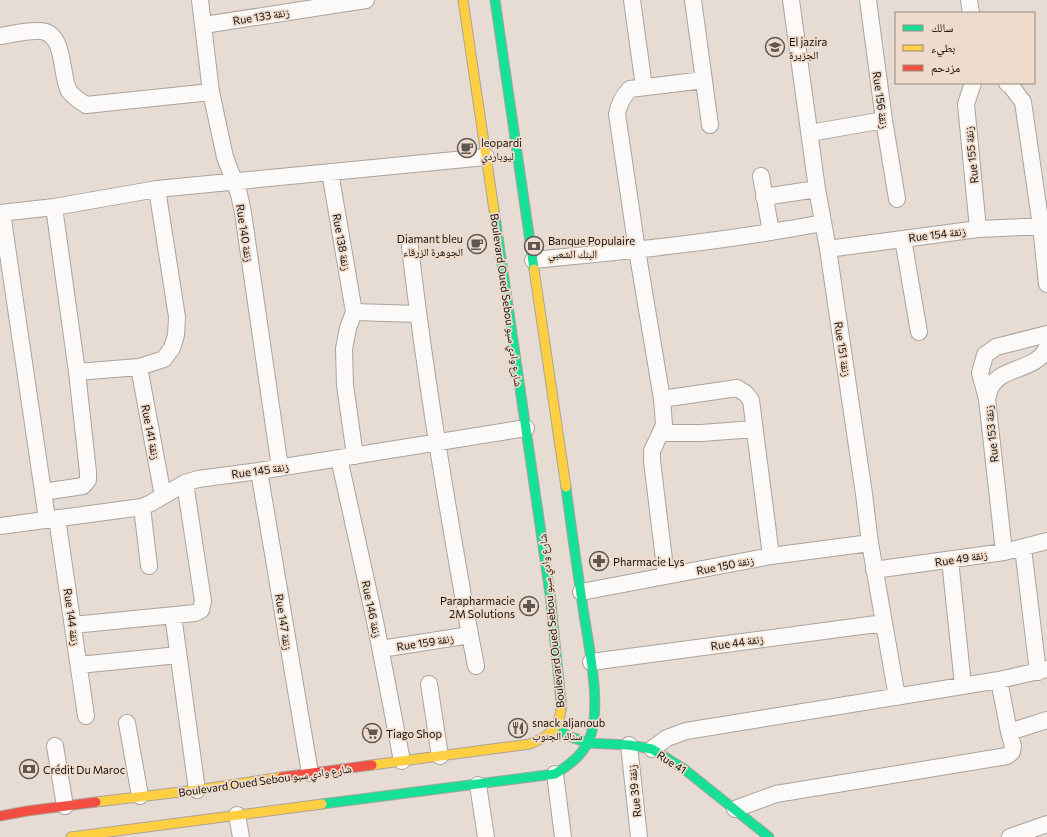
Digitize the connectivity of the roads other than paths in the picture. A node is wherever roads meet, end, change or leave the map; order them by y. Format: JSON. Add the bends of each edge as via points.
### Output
{"nodes":[{"id":1,"x":200,"y":0,"type":"edge"},
{"id":2,"x":366,"y":0,"type":"edge"},
{"id":3,"x":463,"y":0,"type":"edge"},
{"id":4,"x":495,"y":0,"type":"edge"},
{"id":5,"x":632,"y":0,"type":"edge"},
{"id":6,"x":692,"y":0,"type":"edge"},
{"id":7,"x":790,"y":0,"type":"edge"},
{"id":8,"x":868,"y":0,"type":"edge"},
{"id":9,"x":969,"y":0,"type":"edge"},
{"id":10,"x":971,"y":12,"type":"edge"},
{"id":11,"x":204,"y":25,"type":"junction"},
{"id":12,"x":0,"y":36,"type":"edge"},
{"id":13,"x":704,"y":80,"type":"junction"},
{"id":14,"x":973,"y":84,"type":"edge"},
{"id":15,"x":1008,"y":84,"type":"edge"},
{"id":16,"x":644,"y":87,"type":"junction"},
{"id":17,"x":211,"y":92,"type":"junction"},
{"id":18,"x":884,"y":120,"type":"junction"},
{"id":19,"x":710,"y":124,"type":"dead end"},
{"id":20,"x":810,"y":133,"type":"junction"},
{"id":21,"x":486,"y":157,"type":"junction"},
{"id":22,"x":330,"y":172,"type":"junction"},
{"id":23,"x":762,"y":176,"type":"dead end"},
{"id":24,"x":235,"y":182,"type":"junction"},
{"id":25,"x":817,"y":189,"type":"junction"},
{"id":26,"x":157,"y":190,"type":"junction"},
{"id":27,"x":764,"y":197,"type":"junction"},
{"id":28,"x":897,"y":199,"type":"dead end"},
{"id":29,"x":54,"y":207,"type":"junction"},
{"id":30,"x":1,"y":213,"type":"edge"},
{"id":31,"x":823,"y":223,"type":"junction"},
{"id":32,"x":1044,"y":226,"type":"edge"},
{"id":33,"x":978,"y":229,"type":"junction"},
{"id":34,"x":771,"y":232,"type":"junction"},
{"id":35,"x":903,"y":239,"type":"junction"},
{"id":36,"x":410,"y":247,"type":"dead end"},
{"id":37,"x":828,"y":249,"type":"junction"},
{"id":38,"x":637,"y":250,"type":"junction"},
{"id":39,"x":533,"y":260,"type":"junction"},
{"id":40,"x":1047,"y":284,"type":"edge"},
{"id":41,"x":354,"y":312,"type":"junction"},
{"id":42,"x":417,"y":314,"type":"junction"},
{"id":43,"x":919,"y":332,"type":"dead end"},
{"id":44,"x":1047,"y":334,"type":"edge"},
{"id":45,"x":1047,"y":347,"type":"edge"},
{"id":46,"x":139,"y":367,"type":"junction"},
{"id":47,"x":77,"y":372,"type":"junction"},
{"id":48,"x":662,"y":399,"type":"junction"},
{"id":49,"x":987,"y":399,"type":"junction"},
{"id":50,"x":526,"y":428,"type":"junction"},
{"id":51,"x":755,"y":429,"type":"junction"},
{"id":52,"x":661,"y":433,"type":"junction"},
{"id":53,"x":436,"y":443,"type":"junction"},
{"id":54,"x":355,"y":456,"type":"junction"},
{"id":55,"x":339,"y":458,"type":"junction"},
{"id":56,"x":280,"y":468,"type":"junction"},
{"id":57,"x":259,"y":471,"type":"junction"},
{"id":58,"x":185,"y":483,"type":"junction"},
{"id":59,"x":43,"y":492,"type":"junction"},
{"id":60,"x":163,"y":496,"type":"junction"},
{"id":61,"x":142,"y":507,"type":"junction"},
{"id":62,"x":52,"y":518,"type":"junction"},
{"id":63,"x":0,"y":526,"type":"edge"},
{"id":64,"x":1047,"y":541,"type":"edge"},
{"id":65,"x":870,"y":543,"type":"junction"},
{"id":66,"x":1023,"y":548,"type":"junction"},
{"id":67,"x":1004,"y":552,"type":"junction"},
{"id":68,"x":771,"y":556,"type":"junction"},
{"id":69,"x":950,"y":560,"type":"junction"},
{"id":70,"x":149,"y":566,"type":"dead end"},
{"id":71,"x":874,"y":570,"type":"junction"},
{"id":72,"x":666,"y":576,"type":"junction"},
{"id":73,"x":581,"y":592,"type":"junction"},
{"id":74,"x":173,"y":615,"type":"junction"},
{"id":75,"x":884,"y":622,"type":"junction"},
{"id":76,"x":73,"y":625,"type":"junction"},
{"id":77,"x":470,"y":635,"type":"junction"},
{"id":78,"x":381,"y":648,"type":"junction"},
{"id":79,"x":178,"y":655,"type":"junction"},
{"id":80,"x":591,"y":662,"type":"junction"},
{"id":81,"x":79,"y":665,"type":"junction"},
{"id":82,"x":476,"y":666,"type":"dead end"},
{"id":83,"x":1043,"y":670,"type":"edge"},
{"id":84,"x":999,"y":680,"type":"junction"},
{"id":85,"x":429,"y":684,"type":"dead end"},
{"id":86,"x":963,"y":685,"type":"junction"},
{"id":87,"x":897,"y":697,"type":"junction"},
{"id":88,"x":86,"y":716,"type":"dead end"},
{"id":89,"x":1047,"y":720,"type":"edge"},
{"id":90,"x":127,"y":723,"type":"dead end"},
{"id":91,"x":557,"y":729,"type":"junction"},
{"id":92,"x":1009,"y":732,"type":"junction"},
{"id":93,"x":588,"y":743,"type":"junction"},
{"id":94,"x":629,"y":745,"type":"junction"},
{"id":95,"x":55,"y":746,"type":"dead end"},
{"id":96,"x":652,"y":749,"type":"junction"},
{"id":97,"x":440,"y":756,"type":"junction"},
{"id":98,"x":402,"y":761,"type":"junction"},
{"id":99,"x":310,"y":773,"type":"junction"},
{"id":100,"x":555,"y":774,"type":"junction"},
{"id":101,"x":478,"y":785,"type":"junction"},
{"id":102,"x":197,"y":790,"type":"junction"},
{"id":103,"x":140,"y":796,"type":"junction"},
{"id":104,"x":65,"y":806,"type":"junction"},
{"id":105,"x":735,"y":809,"type":"junction"},
{"id":106,"x":237,"y":815,"type":"junction"},
{"id":107,"x":0,"y":816,"type":"edge"},
{"id":108,"x":1047,"y":824,"type":"edge"},
{"id":109,"x":72,"y":837,"type":"edge"},
{"id":110,"x":241,"y":837,"type":"edge"},
{"id":111,"x":486,"y":837,"type":"edge"},
{"id":112,"x":563,"y":837,"type":"edge"},
{"id":113,"x":639,"y":837,"type":"edge"},
{"id":114,"x":769,"y":837,"type":"edge"},
{"id":115,"x":1010,"y":837,"type":"edge"}],
"edges":[{"from":1,"to":11,"type":"street","name":"Rue 140 زنقة"},
{"from":2,"to":11,"type":"street","name":"Rue 133 زنقة"},
{"from":3,"to":21,"type":"street","name":"Boulevard Oued Sebou شارع وادي سبو"},
{"from":4,"to":39,"type":"street"},
{"from":5,"to":16,"type":"street"},
{"from":6,"to":13,"type":"street"},
{"from":7,"to":20,"type":"street","name":"Rue 151 زنقة"},
{"from":8,"to":18,"type":"street","name":"Rue 156 زنقة"},
{"from":9,"to":10,"type":"street"},
{"from":11,"to":17,"type":"street","name":"Rue 140 زنقة"},
{"from":12,"to":17,"type":"street","via":[[41,31],[50,33],[61,56],[69,91],[86,105]]},
{"from":13,"to":16,"type":"street"},
{"from":13,"to":19,"type":"street"},
{"from":14,"to":33,"type":"street","name":"Rue 155 زنقة","via":[[966,104]]},
{"from":15,"to":32,"type":"street","via":[[1023,102]]},
{"from":16,"to":38,"type":"street","via":[[630,89],[623,96],[617,114]]},
{"from":17,"to":24,"type":"street","name":"Rue 140 زنقة","via":[[225,157]]},
{"from":18,"to":20,"type":"street"},
{"from":18,"to":28,"type":"street","name":"Rue 156 زنقة"},
{"from":20,"to":25,"type":"street","name":"Rue 151 زنقة"},
{"from":21,"to":22,"type":"street"},
{"from":21,"to":50,"type":"street","name":"Boulevard Oued Sebou شارع وادي سبو"},
{"from":22,"to":24,"type":"street"},
{"from":22,"to":41,"type":"street","name":"Rue 138 زنقة"},
{"from":23,"to":27,"type":"street"},
{"from":24,"to":26,"type":"street"},
{"from":24,"to":56,"type":"street","name":"Rue 140 زنقة","via":[[243,213]]},
{"from":25,"to":27,"type":"street"},
{"from":25,"to":31,"type":"street","name":"Rue 151 زنقة"},
{"from":26,"to":29,"type":"street"},
{"from":26,"to":46,"type":"street","via":[[177,318],[176,335],[172,348],[164,360]]},
{"from":27,"to":34,"type":"street"},
{"from":29,"to":30,"type":"street"},
{"from":29,"to":47,"type":"street"},
{"from":30,"to":59,"type":"street","name":"Rue 144 زنقة"},
{"from":31,"to":34,"type":"street"},
{"from":31,"to":37,"type":"street","name":"Rue 151 زنقة"},
{"from":32,"to":33,"type":"street","name":"Rue 154 زنقة"},
{"from":32,"to":40,"type":"street"},
{"from":33,"to":35,"type":"street","name":"Rue 154 زنقة"},
{"from":34,"to":38,"type":"street"},
{"from":35,"to":37,"type":"street","name":"Rue 154 زنقة"},
{"from":35,"to":43,"type":"street"},
{"from":36,"to":42,"type":"street"},
{"from":37,"to":65,"type":"street","name":"Rue 151 زنقة"},
{"from":38,"to":39,"type":"street"},
{"from":38,"to":48,"type":"street"},
{"from":39,"to":73,"type":"street"},
{"from":41,"to":42,"type":"street"},
{"from":41,"to":54,"type":"street","via":[[344,349],[345,385]]},
{"from":42,"to":53,"type":"street"},
{"from":44,"to":49,"type":"street","via":[[996,347],[985,355],[980,373]]},
{"from":45,"to":49,"type":"street","name":"Rue 153 زنقة","via":[[1038,360],[1000,377],[991,386]]},
{"from":46,"to":47,"type":"street"},
{"from":46,"to":60,"type":"street","name":"Rue 141 زنقة"},
{"from":47,"to":59,"type":"street","via":[[88,480],[83,486]]},
{"from":48,"to":51,"type":"street","via":[[737,388],[751,400]]},
{"from":48,"to":52,"type":"street","via":[[664,425]]},
{"from":49,"to":67,"type":"street","name":"Rue 153 زنقة"},
{"from":50,"to":53,"type":"street","name":"Rue 145 زنقة"},
{"from":50,"to":91,"type":"street","name":"Boulevard Oued Sebou شارع وادي سبو","via":[[550,594],[562,701]]},
{"from":51,"to":52,"type":"street"},
{"from":51,"to":68,"type":"street"},
{"from":52,"to":72,"type":"street","via":[[652,451],[652,461]]},
{"from":53,"to":54,"type":"street","name":"Rue 145 زنقة"},
{"from":53,"to":77,"type":"street"},
{"from":54,"to":55,"type":"street","name":"Rue 145 زنقة"},
{"from":55,"to":56,"type":"street","name":"Rue 145 زنقة"},
{"from":55,"to":78,"type":"street","name":"Rue 146 زنقة"},
{"from":56,"to":57,"type":"street","name":"Rue 145 زنقة"},
{"from":57,"to":58,"type":"street","name":"Rue 145 زنقة"},
{"from":57,"to":99,"type":"street","name":"Rue 147 زنقة"},
{"from":58,"to":60,"type":"street","name":"Rue 145 زنقة"},
{"from":58,"to":74,"type":"street","via":[[203,601],[201,610],[195,613]]},
{"from":59,"to":62,"type":"street","name":"Rue 144 زنقة"},
{"from":60,"to":61,"type":"street","name":"Rue 145 زنقة"},
{"from":61,"to":62,"type":"street","name":"Rue 145 زنقة"},
{"from":61,"to":70,"type":"street"},
{"from":62,"to":63,"type":"street","name":"Rue 145 زنقة"},
{"from":62,"to":76,"type":"street","name":"Rue 144 زنقة"},
{"from":64,"to":66,"type":"street","name":"Rue 49 زنقة"},
{"from":65,"to":68,"type":"street","name":"Rue 150 زنقة"},
{"from":65,"to":71,"type":"street","name":"Rue 151 زنقة"},
{"from":66,"to":67,"type":"street","name":"Rue 49 زنقة"},
{"from":66,"to":83,"type":"street"},
{"from":67,"to":69,"type":"street","name":"Rue 49 زنقة"},
{"from":68,"to":72,"type":"street","name":"Rue 150 زنقة"},
{"from":69,"to":71,"type":"street","name":"Rue 49 زنقة"},
{"from":69,"to":86,"type":"street"},
{"from":71,"to":75,"type":"street","name":"Rue 151 زنقة"},
{"from":72,"to":73,"type":"street","name":"Rue 150 زنقة"},
{"from":73,"to":80,"type":"street"},
{"from":74,"to":76,"type":"street"},
{"from":74,"to":79,"type":"street"},
{"from":75,"to":80,"type":"street","name":"Rue 44 زنقة"},
{"from":75,"to":87,"type":"street","name":"Rue 151 زنقة"},
{"from":76,"to":81,"type":"street","name":"Rue 144 زنقة"},
{"from":77,"to":78,"type":"street","name":"Rue 159 زنقة"},
{"from":77,"to":82,"type":"street"},
{"from":78,"to":98,"type":"street","name":"Rue 146 زنقة"},
{"from":79,"to":81,"type":"street"},
{"from":79,"to":102,"type":"street"},
{"from":80,"to":93,"type":"street","via":[[596,702],[594,726]]},
{"from":81,"to":88,"type":"street","name":"Rue 144 زنقة"},
{"from":83,"to":84,"type":"street"},
{"from":84,"to":86,"type":"street"},
{"from":84,"to":92,"type":"street"},
{"from":85,"to":97,"type":"street"},
{"from":86,"to":87,"type":"street"},
{"from":87,"to":96,"type":"street","via":[[686,731],[667,738]]},
{"from":89,"to":92,"type":"street"},
{"from":90,"to":103,"type":"street"},
{"from":91,"to":93,"type":"street","name":"Rue 41"},
{"from":91,"to":97,"type":"street","name":"Boulevard Oued Sebou شارع وادي سبو","via":[[545,738],[530,744]]},
{"from":92,"to":105,"type":"street","via":[[1013,746],[1012,752],[1007,756],[776,794]]},
{"from":93,"to":94,"type":"street","name":"Rue 41"},
{"from":93,"to":100,"type":"street","via":[[579,758]]},
{"from":94,"to":96,"type":"street","name":"Rue 41"},
{"from":94,"to":113,"type":"street","name":"Rue 39 زنقة"},
{"from":95,"to":104,"type":"street"},
{"from":96,"to":105,"type":"street","name":"Rue 41","via":[[684,768]]},
{"from":97,"to":98,"type":"street","name":"Boulevard Oued Sebou شارع وادي سبو"},
{"from":98,"to":99,"type":"street","name":"Boulevard Oued Sebou شارع وادي سبو"},
{"from":99,"to":102,"type":"street","name":"Boulevard Oued Sebou شارع وادي سبو"},
{"from":100,"to":101,"type":"street"},
{"from":100,"to":112,"type":"street"},
{"from":101,"to":106,"type":"street"},
{"from":101,"to":111,"type":"street"},
{"from":102,"to":103,"type":"street","name":"Boulevard Oued Sebou شارع وادي سبو"},
{"from":103,"to":104,"type":"street","name":"Boulevard Oued Sebou شارع وادي سبو"},
{"from":104,"to":107,"type":"street","name":"Boulevard Oued Sebou شارع وادي سبو"},
{"from":105,"to":114,"type":"street","name":"Rue 41"},
{"from":106,"to":109,"type":"street"},
{"from":106,"to":110,"type":"street"},
{"from":108,"to":115,"type":"street"}]}
